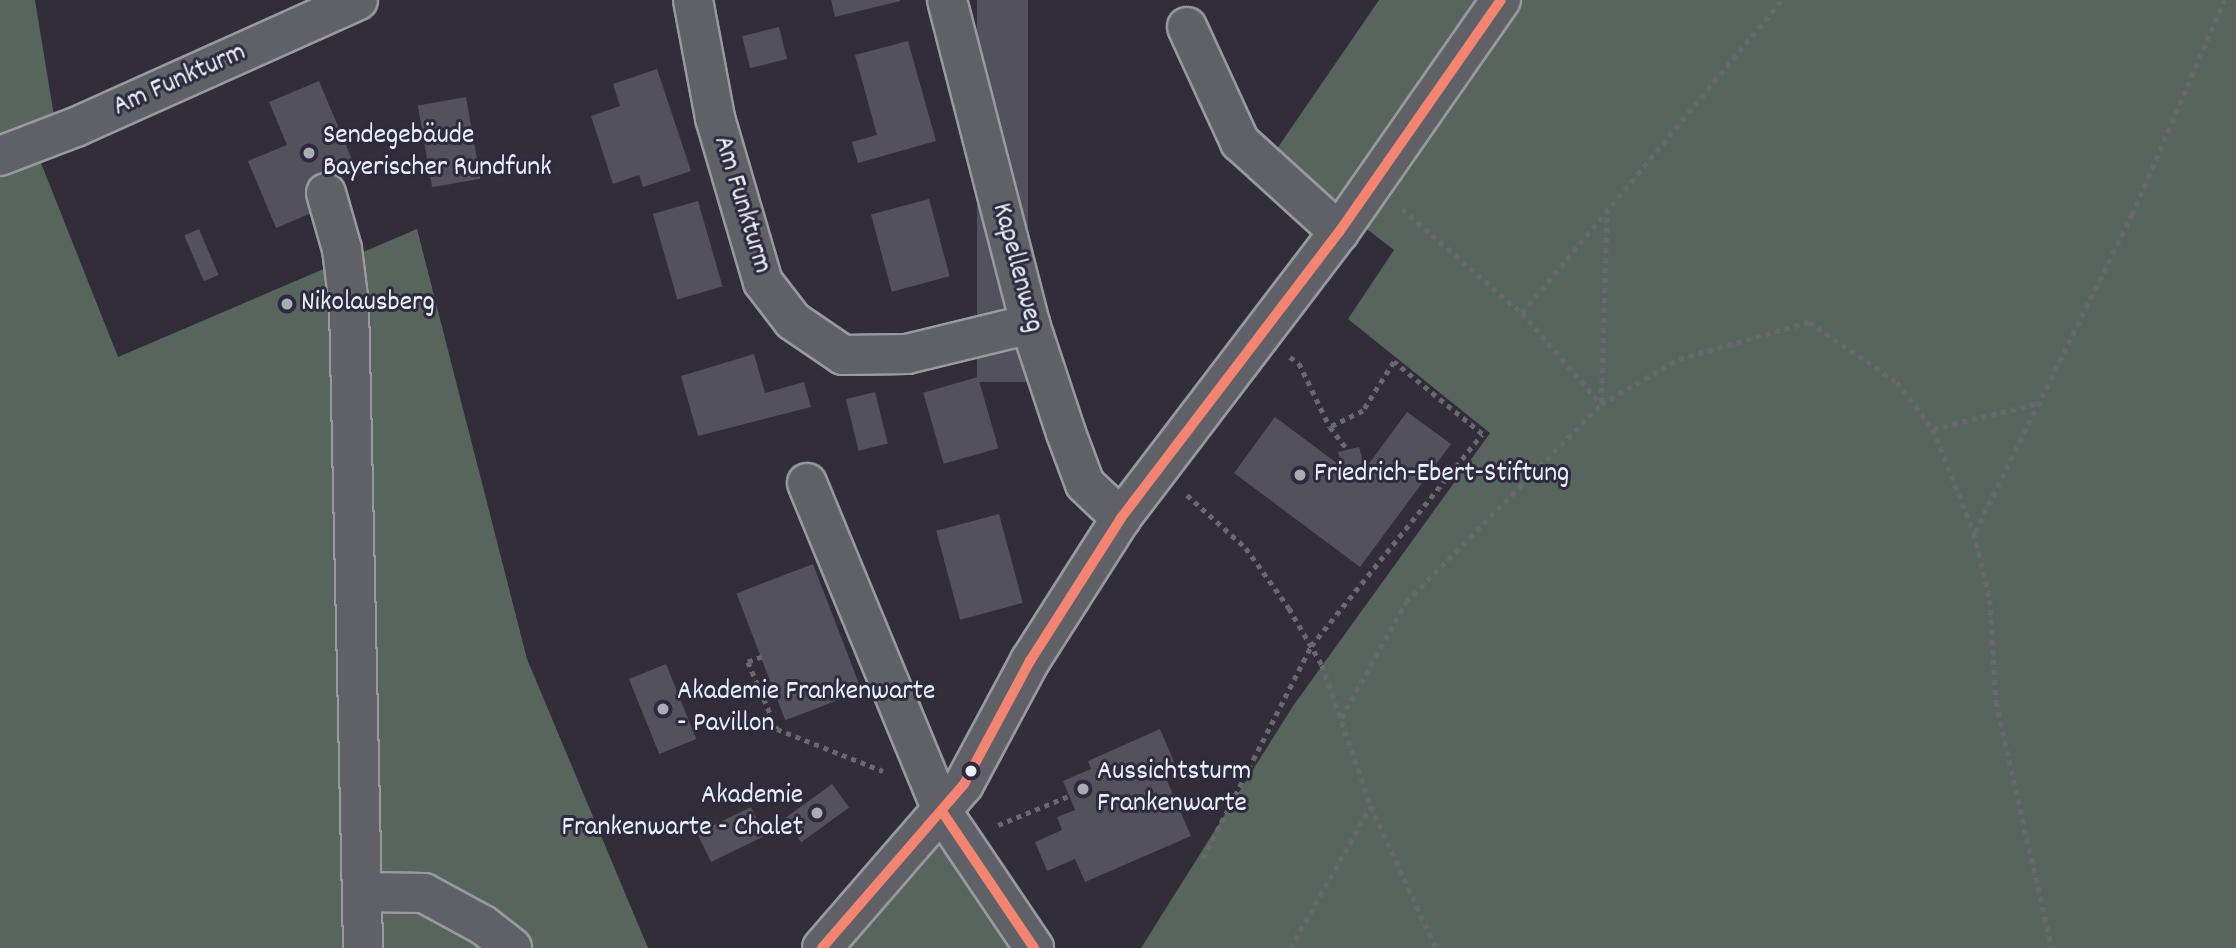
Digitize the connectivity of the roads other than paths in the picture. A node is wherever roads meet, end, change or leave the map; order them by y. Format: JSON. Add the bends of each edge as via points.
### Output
{"nodes":[{"id":1,"x":358,"y":0,"type":"edge"},
{"id":2,"x":693,"y":0,"type":"edge"},
{"id":3,"x":947,"y":0,"type":"edge"},
{"id":4,"x":1501,"y":0,"type":"edge"},
{"id":5,"x":1187,"y":27,"type":"dead end"},
{"id":6,"x":0,"y":156,"type":"edge"},
{"id":7,"x":326,"y":193,"type":"dead end"},
{"id":8,"x":1339,"y":232,"type":"junction"},
{"id":9,"x":1030,"y":324,"type":"junction"},
{"id":10,"x":807,"y":483,"type":"dead end"},
{"id":11,"x":1121,"y":518,"type":"junction"},
{"id":12,"x":945,"y":814,"type":"junction"},
{"id":13,"x":362,"y":892,"type":"junction"},
{"id":14,"x":363,"y":948,"type":"edge"},
{"id":15,"x":512,"y":948,"type":"edge"},
{"id":16,"x":822,"y":948,"type":"edge"},
{"id":17,"x":1034,"y":948,"type":"edge"}],
"edges":[{"from":1,"to":6,"type":"street","name":"Am Funkturm","via":[[76,127]]},
{"from":2,"to":9,"type":"street","name":"Am Funkturm","via":[[715,118],[762,282],[793,321],[843,355],[907,354]]},
{"from":3,"to":9,"type":"street","name":"Kapellenweg"},
{"from":4,"to":8,"type":"street"},
{"from":5,"to":8,"type":"street","via":[[1240,142]]},
{"from":7,"to":13,"type":"street","via":[[342,249],[349,305]]},
{"from":8,"to":11,"type":"street"},
{"from":9,"to":11,"type":"street","name":"Kapellenweg","via":[[1085,484]]},
{"from":10,"to":12,"type":"street"},
{"from":11,"to":12,"type":"street","via":[[1030,661]]},
{"from":12,"to":16,"type":"street"},
{"from":12,"to":17,"type":"street"},
{"from":13,"to":14,"type":"street"},
{"from":13,"to":15,"type":"street","via":[[424,893],[483,925]]}]}
